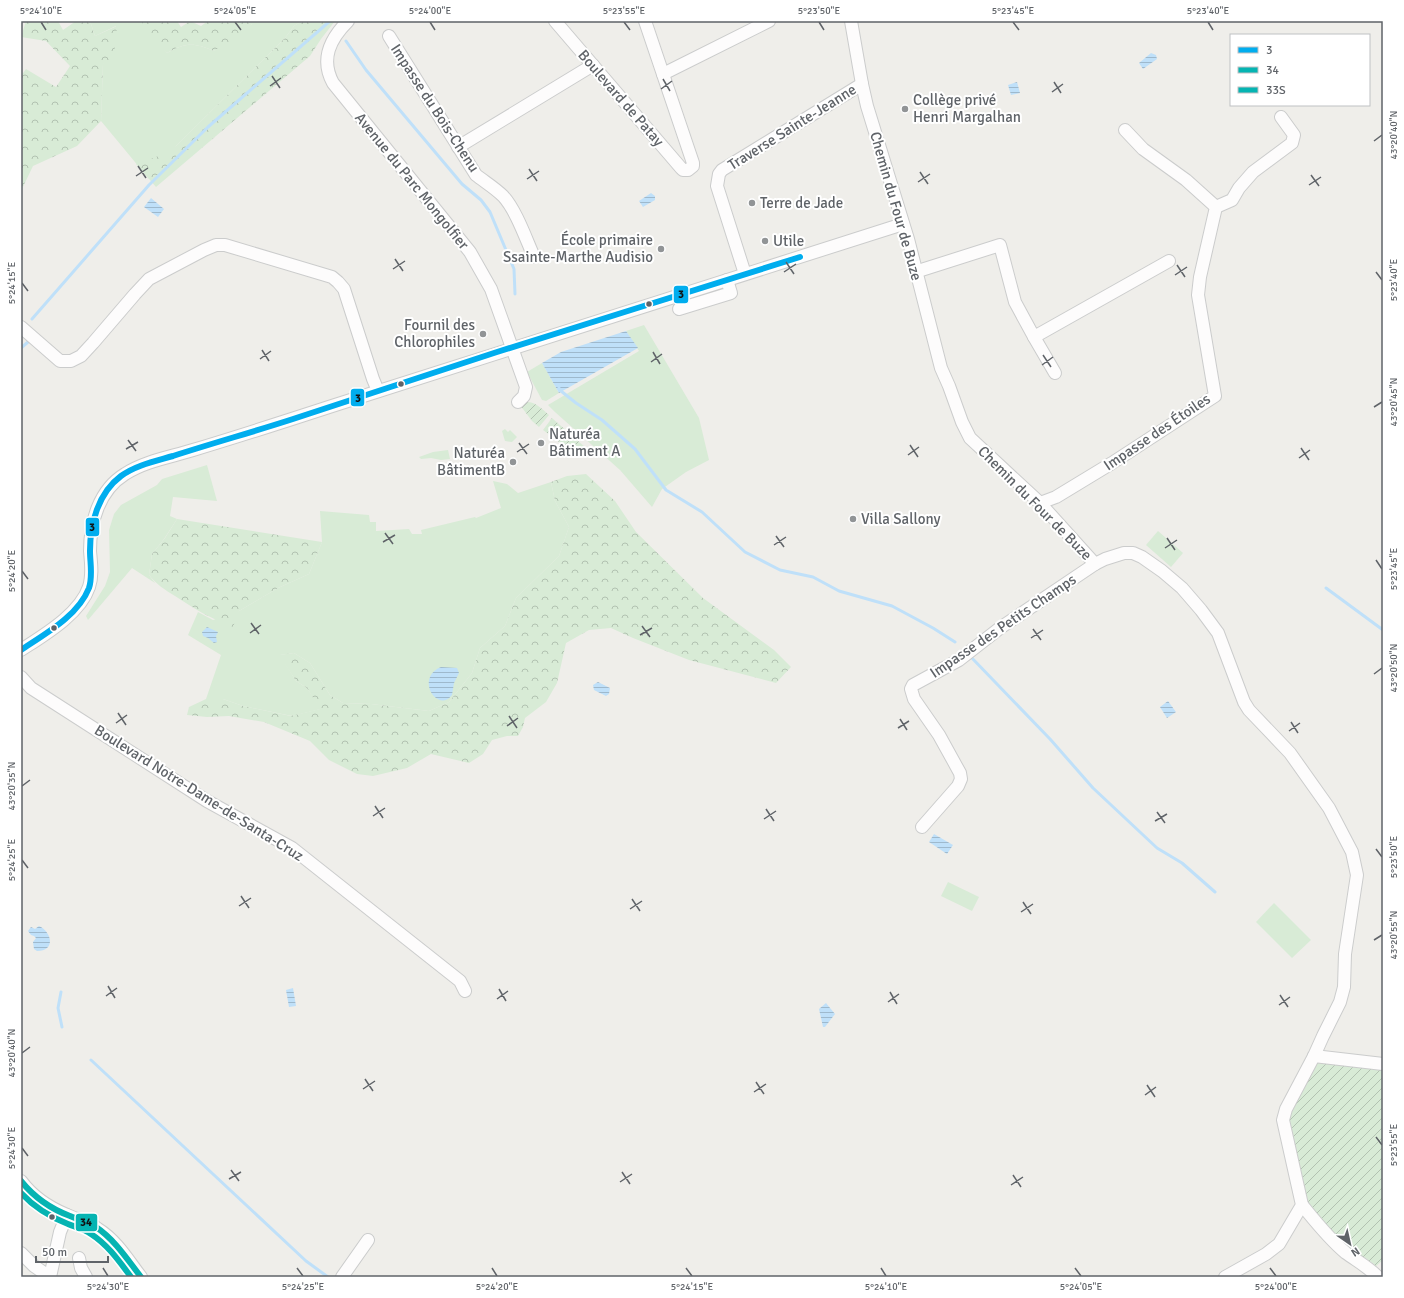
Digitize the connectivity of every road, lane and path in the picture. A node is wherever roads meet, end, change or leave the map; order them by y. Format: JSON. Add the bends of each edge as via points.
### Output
{"nodes":[{"id":1,"x":348,"y":21,"type":"edge"},
{"id":2,"x":555,"y":21,"type":"edge"},
{"id":3,"x":645,"y":21,"type":"edge"},
{"id":4,"x":769,"y":21,"type":"edge"},
{"id":5,"x":851,"y":21,"type":"edge"},
{"id":6,"x":389,"y":36,"type":"dead end"},
{"id":7,"x":593,"y":65,"type":"junction"},
{"id":8,"x":663,"y":74,"type":"junction"},
{"id":9,"x":862,"y":84,"type":"junction"},
{"id":10,"x":1281,"y":117,"type":"dead end"},
{"id":11,"x":1125,"y":130,"type":"dead end"},
{"id":12,"x":458,"y":147,"type":"junction"},
{"id":13,"x":1216,"y":207,"type":"junction"},
{"id":14,"x":903,"y":224,"type":"junction"},
{"id":15,"x":534,"y":257,"type":"dead end"},
{"id":16,"x":1169,"y":261,"type":"dead end"},
{"id":17,"x":915,"y":272,"type":"junction"},
{"id":18,"x":745,"y":274,"type":"junction"},
{"id":19,"x":727,"y":280,"type":"junction"},
{"id":20,"x":679,"y":309,"type":"dead end"},
{"id":21,"x":21,"y":327,"type":"edge"},
{"id":22,"x":1034,"y":337,"type":"junction"},
{"id":23,"x":512,"y":348,"type":"junction"},
{"id":24,"x":1055,"y":372,"type":"dead end"},
{"id":25,"x":378,"y":391,"type":"junction"},
{"id":26,"x":518,"y":402,"type":"dead end"},
{"id":27,"x":1040,"y":503,"type":"junction"},
{"id":28,"x":1095,"y":564,"type":"junction"},
{"id":29,"x":21,"y":650,"type":"edge"},
{"id":30,"x":21,"y":678,"type":"edge"},
{"id":31,"x":922,"y":827,"type":"dead end"},
{"id":32,"x":464,"y":991,"type":"dead end"},
{"id":33,"x":1314,"y":1056,"type":"junction"},
{"id":34,"x":1383,"y":1064,"type":"edge"},
{"id":35,"x":23,"y":1186,"type":"edge"},
{"id":36,"x":1302,"y":1205,"type":"junction"},
{"id":37,"x":67,"y":1215,"type":"junction"},
{"id":38,"x":368,"y":1240,"type":"dead end"},
{"id":39,"x":21,"y":1253,"type":"edge"},
{"id":40,"x":79,"y":1258,"type":"dead end"},
{"id":41,"x":1374,"y":1273,"type":"edge"},
{"id":42,"x":86,"y":1277,"type":"edge"},
{"id":43,"x":141,"y":1277,"type":"edge"},
{"id":44,"x":342,"y":1277,"type":"edge"},
{"id":45,"x":1225,"y":1277,"type":"edge"}],
"edges":[{"from":1,"to":23,"type":"street","name":"Avenue du Parc Mongolfier","via":[[331,42],[327,54],[328,74],[470,252],[491,289]]},
{"from":2,"to":7,"type":"street","name":"Boulevard de Patay"},
{"from":3,"to":8,"type":"street"},
{"from":4,"to":8,"type":"street"},
{"from":5,"to":9,"type":"street","name":"Chemin du Four de Buze"},
{"from":6,"to":12,"type":"street","name":"Impasse du Bois-Chenu"},
{"from":7,"to":8,"type":"street","name":"Boulevard de Patay","via":[[681,168],[688,170],[692,163]]},
{"from":7,"to":12,"type":"street"},
{"from":9,"to":14,"type":"street","name":"Chemin du Four de Buze"},
{"from":9,"to":18,"type":"street","name":"Traverse Sainte-Jeanne","via":[[719,174],[717,186]]},
{"from":10,"to":13,"type":"street","via":[[1294,135],[1292,143],[1253,172],[1232,200]]},
{"from":11,"to":13,"type":"street","via":[[1143,149],[1186,180]]},
{"from":12,"to":15,"type":"street","name":"Impasse du Bois-Chenu","via":[[476,175],[497,191],[511,208]]},
{"from":13,"to":27,"type":"street","name":"Impasse des Étoiles","via":[[1198,295],[1215,396],[1106,467],[1056,497]]},
{"from":14,"to":17,"type":"street","name":"Chemin du Four de Buze"},
{"from":14,"to":18,"type":"street"},
{"from":16,"to":22,"type":"street"},
{"from":17,"to":22,"type":"street","via":[[1000,245],[1015,302]]},
{"from":17,"to":27,"type":"street","name":"Chemin du Four de Buze","via":[[941,368],[970,438]]},
{"from":18,"to":19,"type":"street"},
{"from":19,"to":20,"type":"street","via":[[730,293]]},
{"from":19,"to":23,"type":"street"},
{"from":21,"to":25,"type":"street","via":[[60,361],[71,361],[81,356],[149,279],[204,250],[216,245],[225,246],[332,277],[338,282],[350,304]]},
{"from":22,"to":24,"type":"street"},
{"from":23,"to":25,"type":"street"},
{"from":23,"to":26,"type":"street","name":"Avenue du Parc Mongolfier","via":[[526,387],[524,396]]},
{"from":25,"to":29,"type":"street","via":[[138,467],[118,478],[104,494],[94,517],[90,550],[92,572],[90,586],[85,595],[59,623]]},
{"from":27,"to":28,"type":"street","name":"Chemin du Four de Buze"},
{"from":28,"to":31,"type":"street","name":"Impasse des Petits Champs","via":[[1000,628],[959,660],[913,685],[911,689],[914,699],[939,735],[961,779],[958,786]]},
{"from":28,"to":33,"type":"street","name":"Chemin du Four de Buze","via":[[1124,553],[1142,556],[1182,588],[1202,610],[1218,633],[1244,702],[1290,753],[1330,808],[1352,852],[1357,875],[1345,954],[1344,987],[1340,1002]]},
{"from":30,"to":32,"type":"street","name":"Boulevard Notre-Dame-de-Santa-Cruz","via":[[31,688],[207,801],[292,848],[460,981]]},
{"from":33,"to":34,"type":"street"},
{"from":33,"to":36,"type":"street","name":"Chemin du Four de Buze","via":[[1286,1109],[1283,1120]]},
{"from":35,"to":37,"type":"street"},
{"from":36,"to":41,"type":"street","via":[[1330,1238]]},
{"from":36,"to":45,"type":"street","via":[[1279,1244]]},
{"from":37,"to":39,"type":"street","via":[[60,1232],[50,1277]]},
{"from":37,"to":43,"type":"street","via":[[89,1223],[107,1235]]},
{"from":38,"to":44,"type":"street"},
{"from":40,"to":42,"type":"street","via":[[80,1268]]}]}
